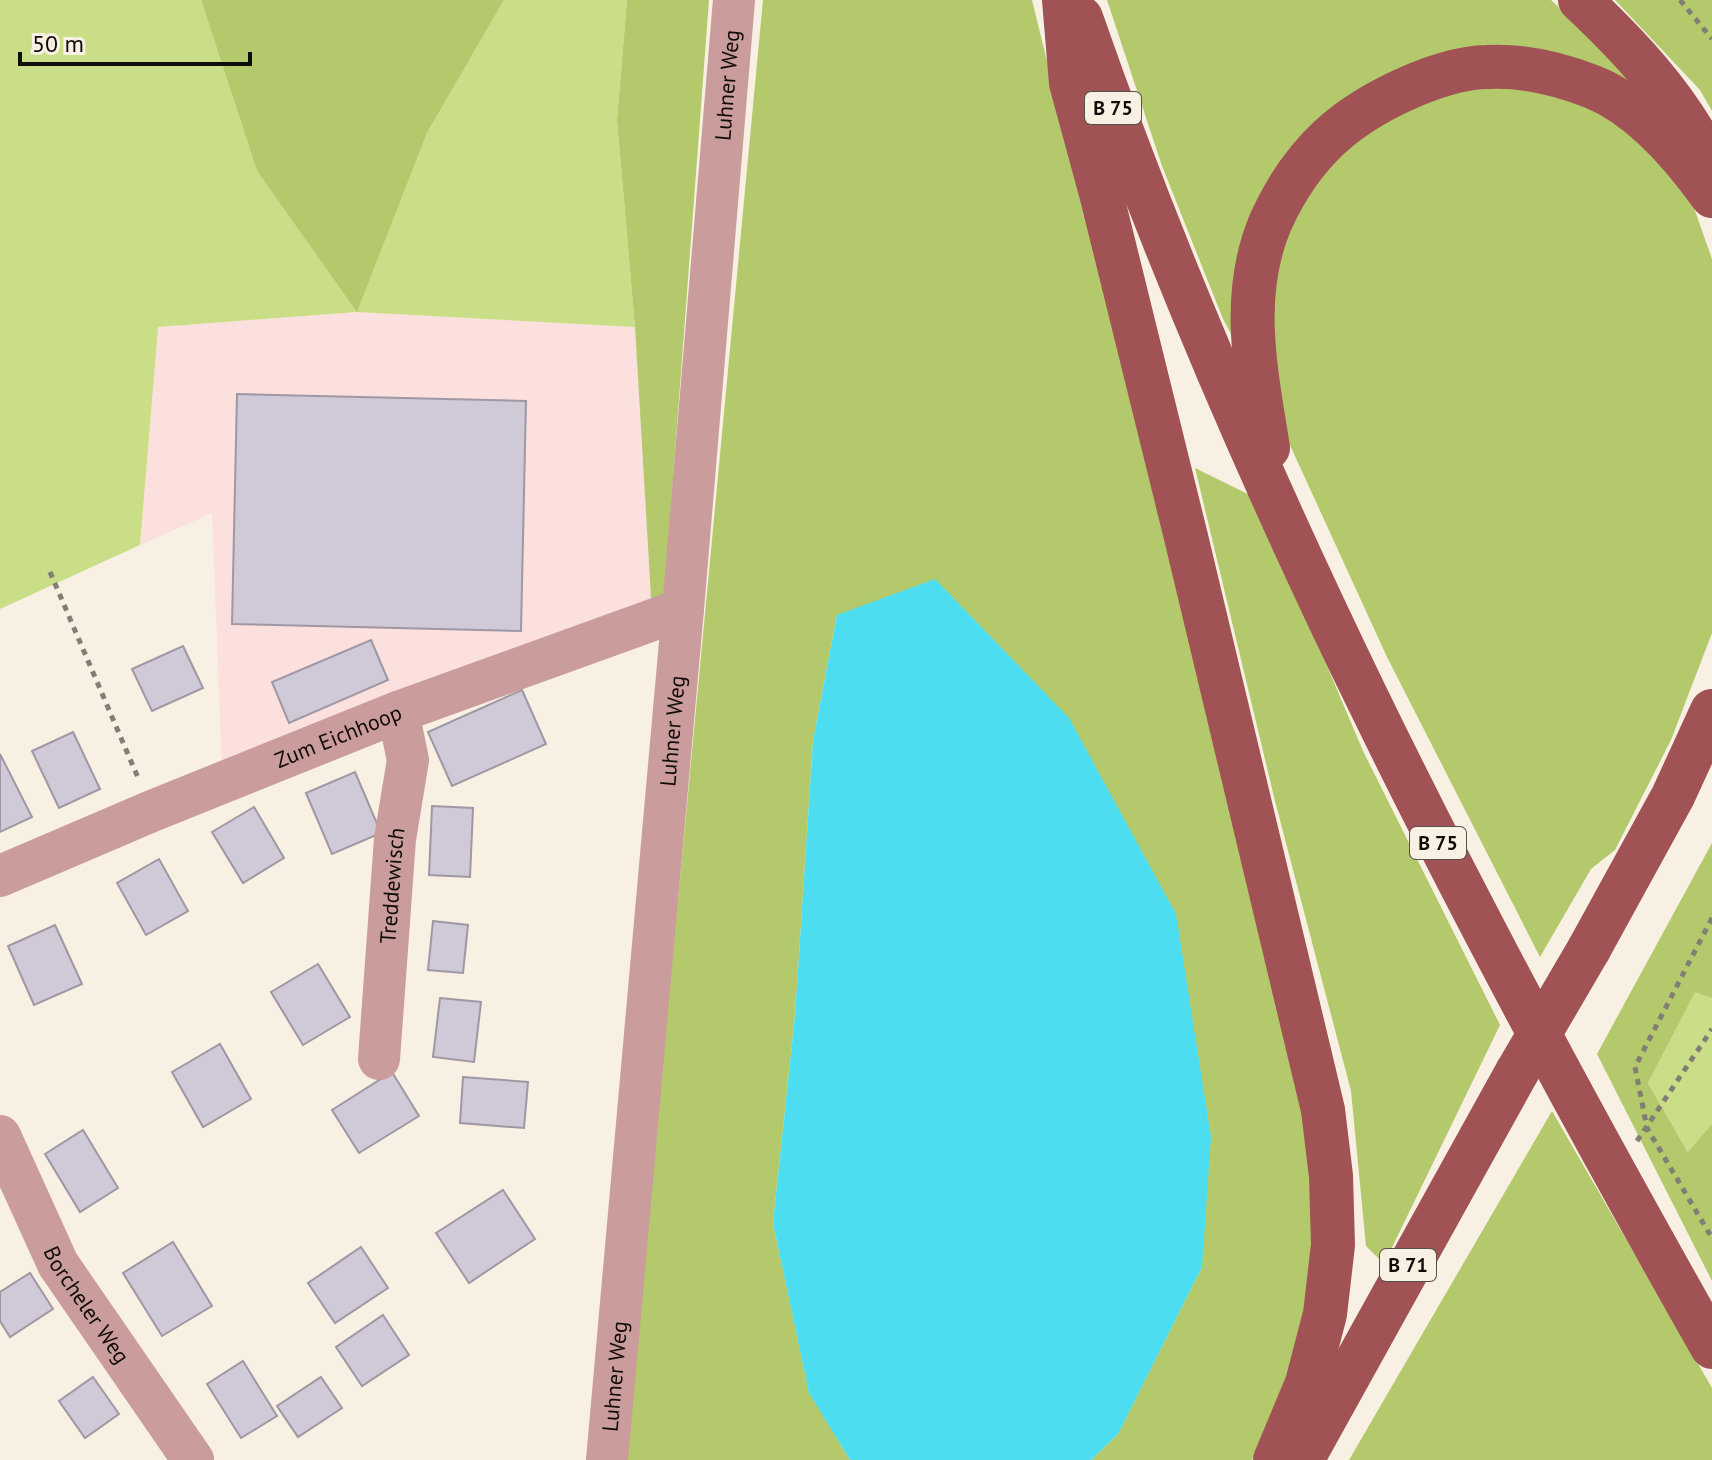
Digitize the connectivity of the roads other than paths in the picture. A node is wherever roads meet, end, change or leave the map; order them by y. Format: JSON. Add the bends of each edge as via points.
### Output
{"nodes":[{"id":1,"x":734,"y":0,"type":"edge"},
{"id":2,"x":1064,"y":0,"type":"edge"},
{"id":3,"x":1075,"y":0,"type":"edge"},
{"id":4,"x":1580,"y":0,"type":"edge"},
{"id":5,"x":1712,"y":170,"type":"edge"},
{"id":6,"x":1712,"y":196,"type":"edge"},
{"id":7,"x":1277,"y":507,"type":"junction"},
{"id":8,"x":683,"y":609,"type":"junction"},
{"id":9,"x":1712,"y":711,"type":"edge"},
{"id":10,"x":398,"y":712,"type":"junction"},
{"id":11,"x":0,"y":876,"type":"edge"},
{"id":12,"x":379,"y":1059,"type":"dead end"},
{"id":13,"x":0,"y":1136,"type":"edge"},
{"id":14,"x":1712,"y":1347,"type":"edge"},
{"id":15,"x":193,"y":1460,"type":"edge"},
{"id":16,"x":607,"y":1460,"type":"edge"},
{"id":17,"x":1275,"y":1460,"type":"edge"},
{"id":18,"x":1302,"y":1460,"type":"edge"}],
"edges":[{"from":1,"to":8,"type":"street","name":"Luhner Weg"},
{"from":2,"to":17,"type":"main road","via":[[1071,83],[1323,1110],[1333,1245],[1325,1314],[1307,1383]]},
{"from":3,"to":7,"type":"main road","number":"B 75","via":[[1152,215]]},
{"from":4,"to":5,"type":"main road","via":[[1663,88]]},
{"from":6,"to":7,"type":"main road","via":[[1647,121],[1595,88],[1539,70],[1485,66],[1434,77],[1380,99],[1336,129],[1301,168],[1271,223],[1256,278],[1251,337]]},
{"from":7,"to":14,"type":"main road","number":"B 75","via":[[1393,754],[1513,986]]},
{"from":8,"to":10,"type":"street","name":"Zum Eichhoop"},
{"from":8,"to":16,"type":"street","name":"Luhner Weg"},
{"from":9,"to":18,"type":"main road","number":"B 71","bridge":true,"via":[[1673,796]]},
{"from":10,"to":11,"type":"street","name":"Zum Eichhoop"},
{"from":10,"to":12,"type":"street","name":"Treddewisch","via":[[408,760],[395,839]]},
{"from":13,"to":15,"type":"street","name":"Borcheler Weg","via":[[58,1264]]}]}
